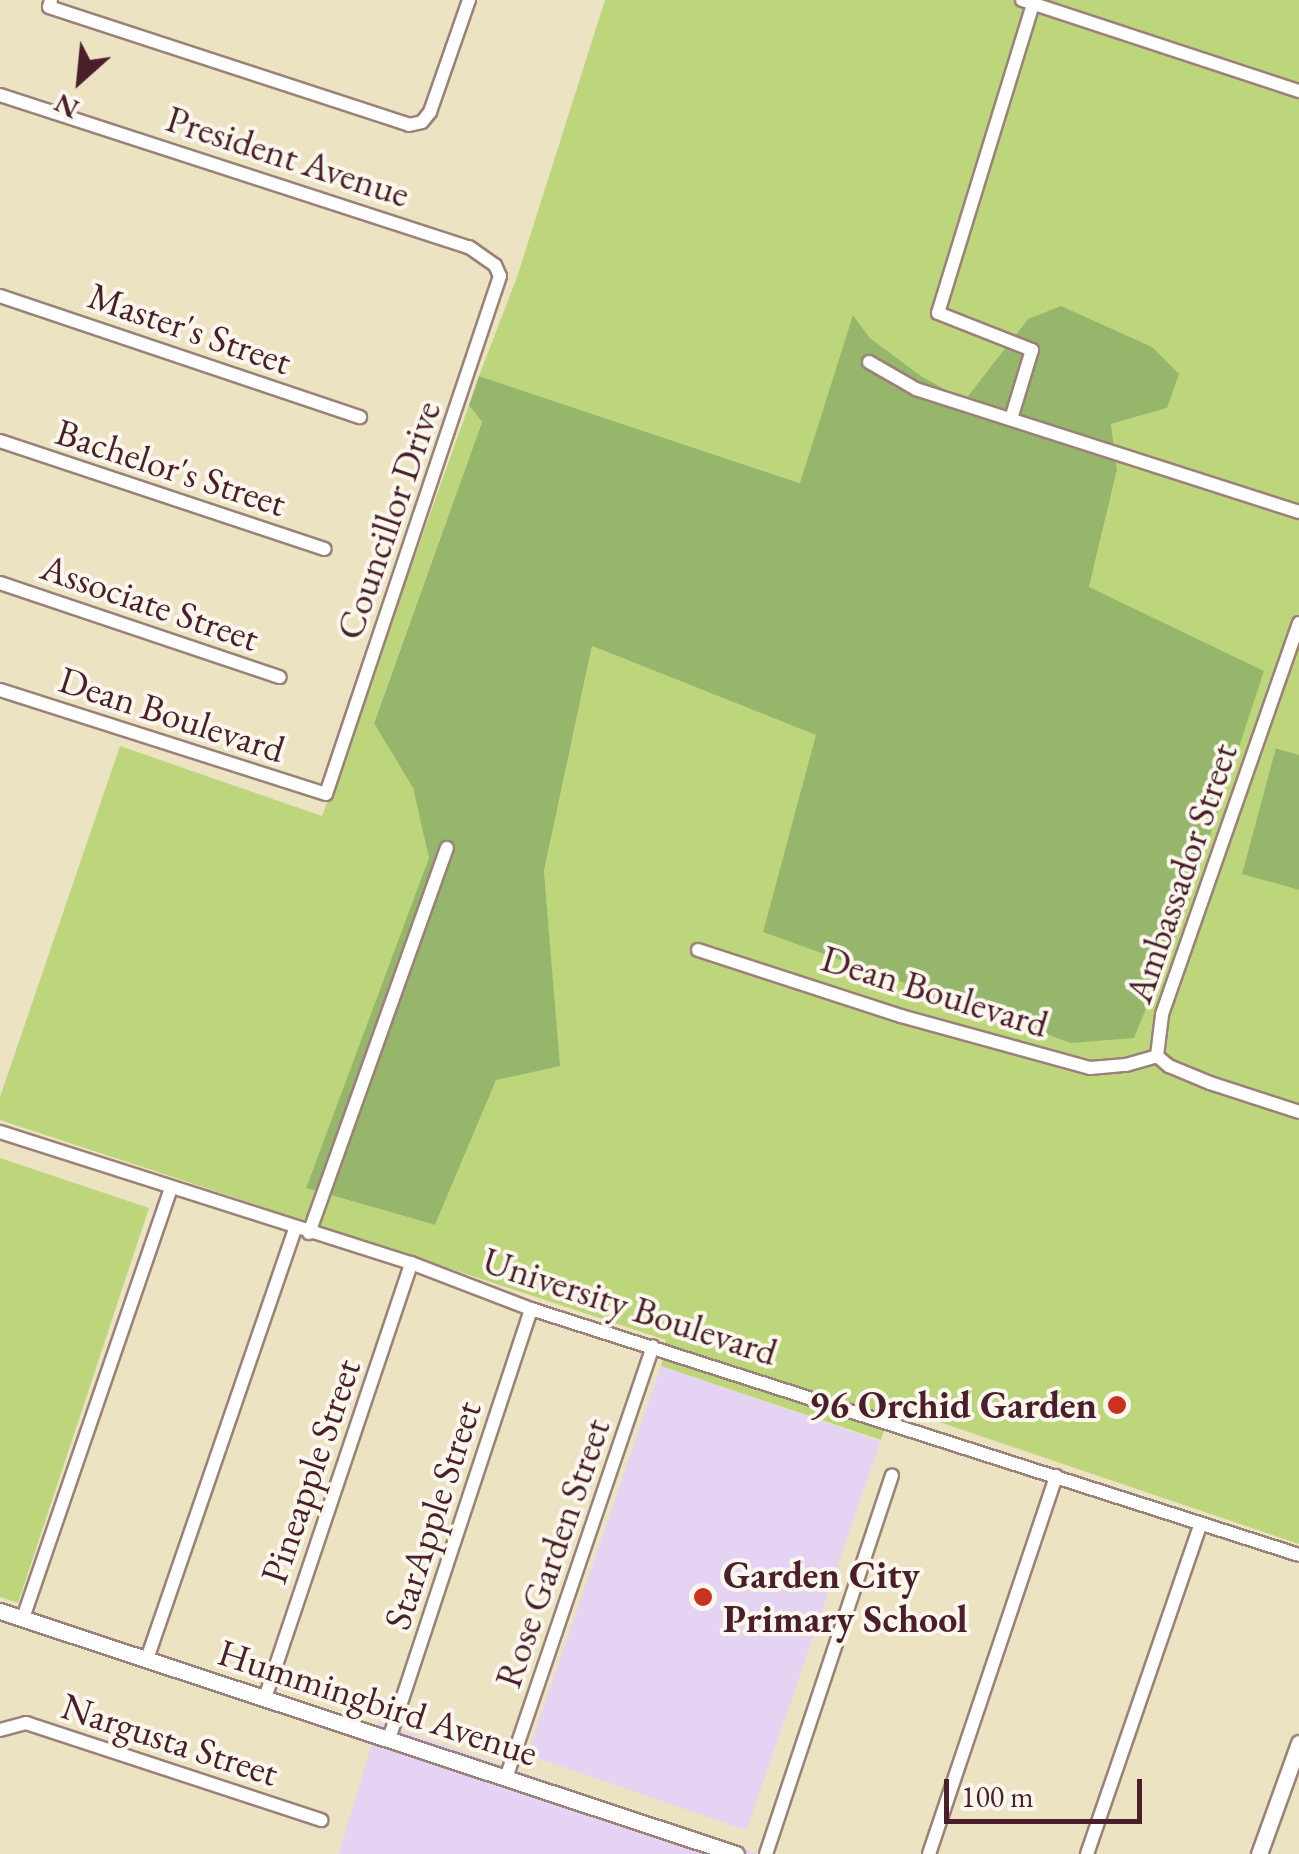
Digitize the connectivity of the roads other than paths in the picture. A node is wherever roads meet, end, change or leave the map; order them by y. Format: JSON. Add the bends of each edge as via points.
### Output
{"nodes":[{"id":1,"x":469,"y":0,"type":"edge"},
{"id":2,"x":1028,"y":2,"type":"edge"},
{"id":3,"x":50,"y":4,"type":"edge"},
{"id":4,"x":1299,"y":91,"type":"edge"},
{"id":5,"x":0,"y":95,"type":"edge"},
{"id":6,"x":496,"y":265,"type":"joint"},
{"id":7,"x":0,"y":296,"type":"edge"},
{"id":8,"x":869,"y":362,"type":"dead end"},
{"id":9,"x":360,"y":417,"type":"dead end"},
{"id":10,"x":1011,"y":420,"type":"junction"},
{"id":11,"x":0,"y":441,"type":"edge"},
{"id":12,"x":1299,"y":512,"type":"edge"},
{"id":13,"x":324,"y":549,"type":"dead end"},
{"id":14,"x":0,"y":582,"type":"edge"},
{"id":15,"x":1299,"y":622,"type":"edge"},
{"id":16,"x":280,"y":678,"type":"dead end"},
{"id":17,"x":0,"y":690,"type":"edge"},
{"id":18,"x":326,"y":794,"type":"joint"},
{"id":19,"x":447,"y":848,"type":"dead end"},
{"id":20,"x":698,"y":950,"type":"dead end"},
{"id":21,"x":1157,"y":1056,"type":"junction"},
{"id":22,"x":1299,"y":1112,"type":"edge"},
{"id":23,"x":0,"y":1132,"type":"edge"},
{"id":24,"x":171,"y":1188,"type":"junction"},
{"id":25,"x":302,"y":1231,"type":"junction"},
{"id":26,"x":412,"y":1264,"type":"junction"},
{"id":27,"x":532,"y":1309,"type":"junction"},
{"id":28,"x":653,"y":1346,"type":"junction"},
{"id":29,"x":892,"y":1475,"type":"dead end"},
{"id":30,"x":1056,"y":1476,"type":"junction"},
{"id":31,"x":1200,"y":1526,"type":"junction"},
{"id":32,"x":1299,"y":1555,"type":"edge"},
{"id":33,"x":0,"y":1611,"type":"edge"},
{"id":34,"x":22,"y":1618,"type":"junction"},
{"id":35,"x":147,"y":1659,"type":"junction"},
{"id":36,"x":265,"y":1698,"type":"junction"},
{"id":37,"x":0,"y":1730,"type":"edge"},
{"id":38,"x":389,"y":1739,"type":"junction"},
{"id":39,"x":1299,"y":1743,"type":"edge"},
{"id":40,"x":506,"y":1778,"type":"junction"},
{"id":41,"x":321,"y":1820,"type":"dead end"},
{"id":42,"x":736,"y":1854,"type":"edge"},
{"id":43,"x":766,"y":1854,"type":"edge"},
{"id":44,"x":929,"y":1854,"type":"edge"},
{"id":45,"x":1087,"y":1854,"type":"edge"},
{"id":46,"x":1258,"y":1854,"type":"edge"}],
"edges":[{"from":1,"to":3,"type":"street","via":[[437,98],[422,122],[395,122]]},
{"from":2,"to":4,"type":"street"},
{"from":2,"to":10,"type":"street","via":[[938,313],[1032,350]]},
{"from":5,"to":6,"type":"street","name":"President Avenue","via":[[469,247]]},
{"from":6,"to":18,"type":"street","name":"Councillor Drive","via":[[500,286]]},
{"from":7,"to":9,"type":"street","name":"Master's Street"},
{"from":8,"to":10,"type":"street","via":[[916,389]]},
{"from":10,"to":12,"type":"street"},
{"from":11,"to":13,"type":"street","name":"Bachelor's Street"},
{"from":14,"to":16,"type":"street","name":"Associate Street"},
{"from":15,"to":21,"type":"street","name":"Ambassador Street","via":[[1162,1015]]},
{"from":17,"to":18,"type":"street","name":"Dean Boulevard"},
{"from":19,"to":25,"type":"street"},
{"from":20,"to":21,"type":"street","name":"Dean Boulevard","via":[[1090,1068]]},
{"from":21,"to":22,"type":"street","name":"Ambassador Street"},
{"from":23,"to":24,"type":"street","name":"University Boulevard"},
{"from":24,"to":25,"type":"street","name":"University Boulevard"},
{"from":24,"to":34,"type":"street"},
{"from":25,"to":26,"type":"street","name":"University Boulevard"},
{"from":25,"to":35,"type":"street"},
{"from":26,"to":27,"type":"street","name":"University Boulevard"},
{"from":26,"to":36,"type":"street","name":"Pineapple Street"},
{"from":27,"to":28,"type":"street","name":"University Boulevard"},
{"from":27,"to":38,"type":"street","name":"StarApple Street"},
{"from":28,"to":30,"type":"street","name":"University Boulevard"},
{"from":28,"to":40,"type":"street","name":"Rose Garden Street"},
{"from":29,"to":43,"type":"street"},
{"from":30,"to":31,"type":"street","name":"University Boulevard"},
{"from":30,"to":44,"type":"street"},
{"from":31,"to":32,"type":"street","name":"University Boulevard"},
{"from":31,"to":45,"type":"street"},
{"from":33,"to":34,"type":"street","name":"Hummingbird Avenue"},
{"from":34,"to":35,"type":"street","name":"Hummingbird Avenue"},
{"from":35,"to":36,"type":"street","name":"Hummingbird Avenue"},
{"from":36,"to":38,"type":"street","name":"Hummingbird Avenue"},
{"from":37,"to":41,"type":"street","name":"Nargusta Street","via":[[26,1723]]},
{"from":38,"to":40,"type":"street","name":"Hummingbird Avenue"},
{"from":39,"to":46,"type":"street"},
{"from":40,"to":42,"type":"street","name":"Hummingbird Avenue"}]}
